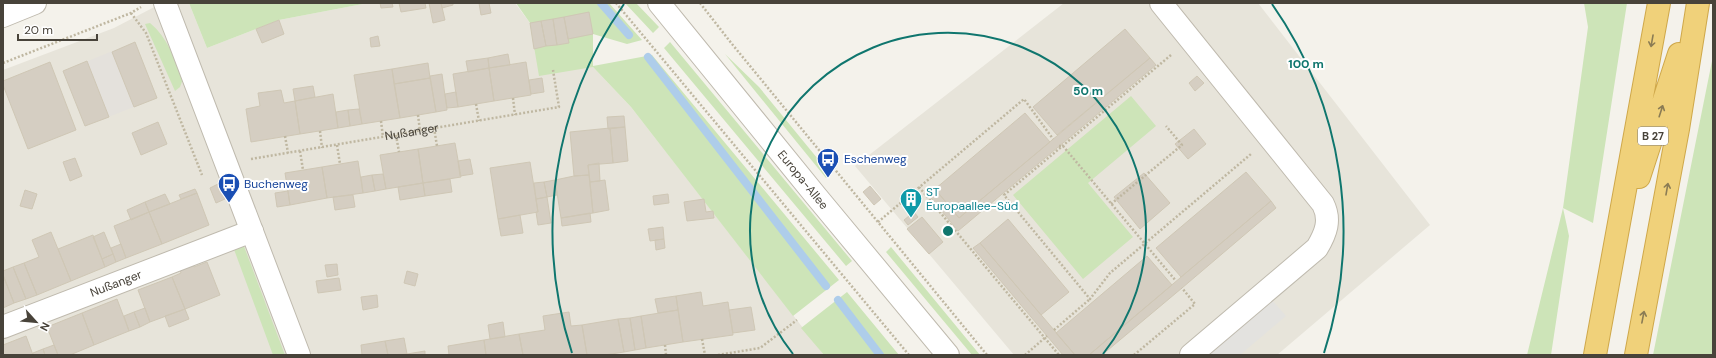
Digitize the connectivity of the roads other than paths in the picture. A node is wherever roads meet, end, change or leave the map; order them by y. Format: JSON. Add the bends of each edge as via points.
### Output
{"nodes":[{"id":1,"x":34,"y":3,"type":"edge"},
{"id":2,"x":165,"y":3,"type":"edge"},
{"id":3,"x":659,"y":3,"type":"edge"},
{"id":4,"x":1161,"y":3,"type":"edge"},
{"id":5,"x":1659,"y":3,"type":"edge"},
{"id":6,"x":1694,"y":3,"type":"edge"},
{"id":7,"x":1698,"y":3,"type":"edge"},
{"id":8,"x":3,"y":16,"type":"edge"},
{"id":9,"x":252,"y":231,"type":"junction"},
{"id":10,"x":1612,"y":268,"type":"junction"},
{"id":11,"x":3,"y":326,"type":"edge"},
{"id":12,"x":299,"y":355,"type":"edge"},
{"id":13,"x":948,"y":355,"type":"edge"},
{"id":14,"x":1191,"y":355,"type":"edge"},
{"id":15,"x":1596,"y":355,"type":"edge"},
{"id":16,"x":1636,"y":355,"type":"edge"}],
"edges":[{"from":1,"to":8,"type":"street"},
{"from":2,"to":9,"type":"street"},
{"from":3,"to":13,"type":"street","name":"Europa-Allee"},
{"from":4,"to":14,"type":"street","via":[[1323,204],[1328,218],[1325,233],[1317,248]]},
{"from":5,"to":10,"type":"highway","number":"B 27","one_way":true},
{"from":10,"to":6,"type":"highway","number":"B 27","one_way":true},
{"from":16,"to":7,"type":"highway","number":"B 27","one_way":true,"via":[[1678,129]]},
{"from":9,"to":11,"type":"street","name":"Nußanger"},
{"from":9,"to":12,"type":"street"},
{"from":10,"to":15,"type":"highway","number":"B 27"}]}
